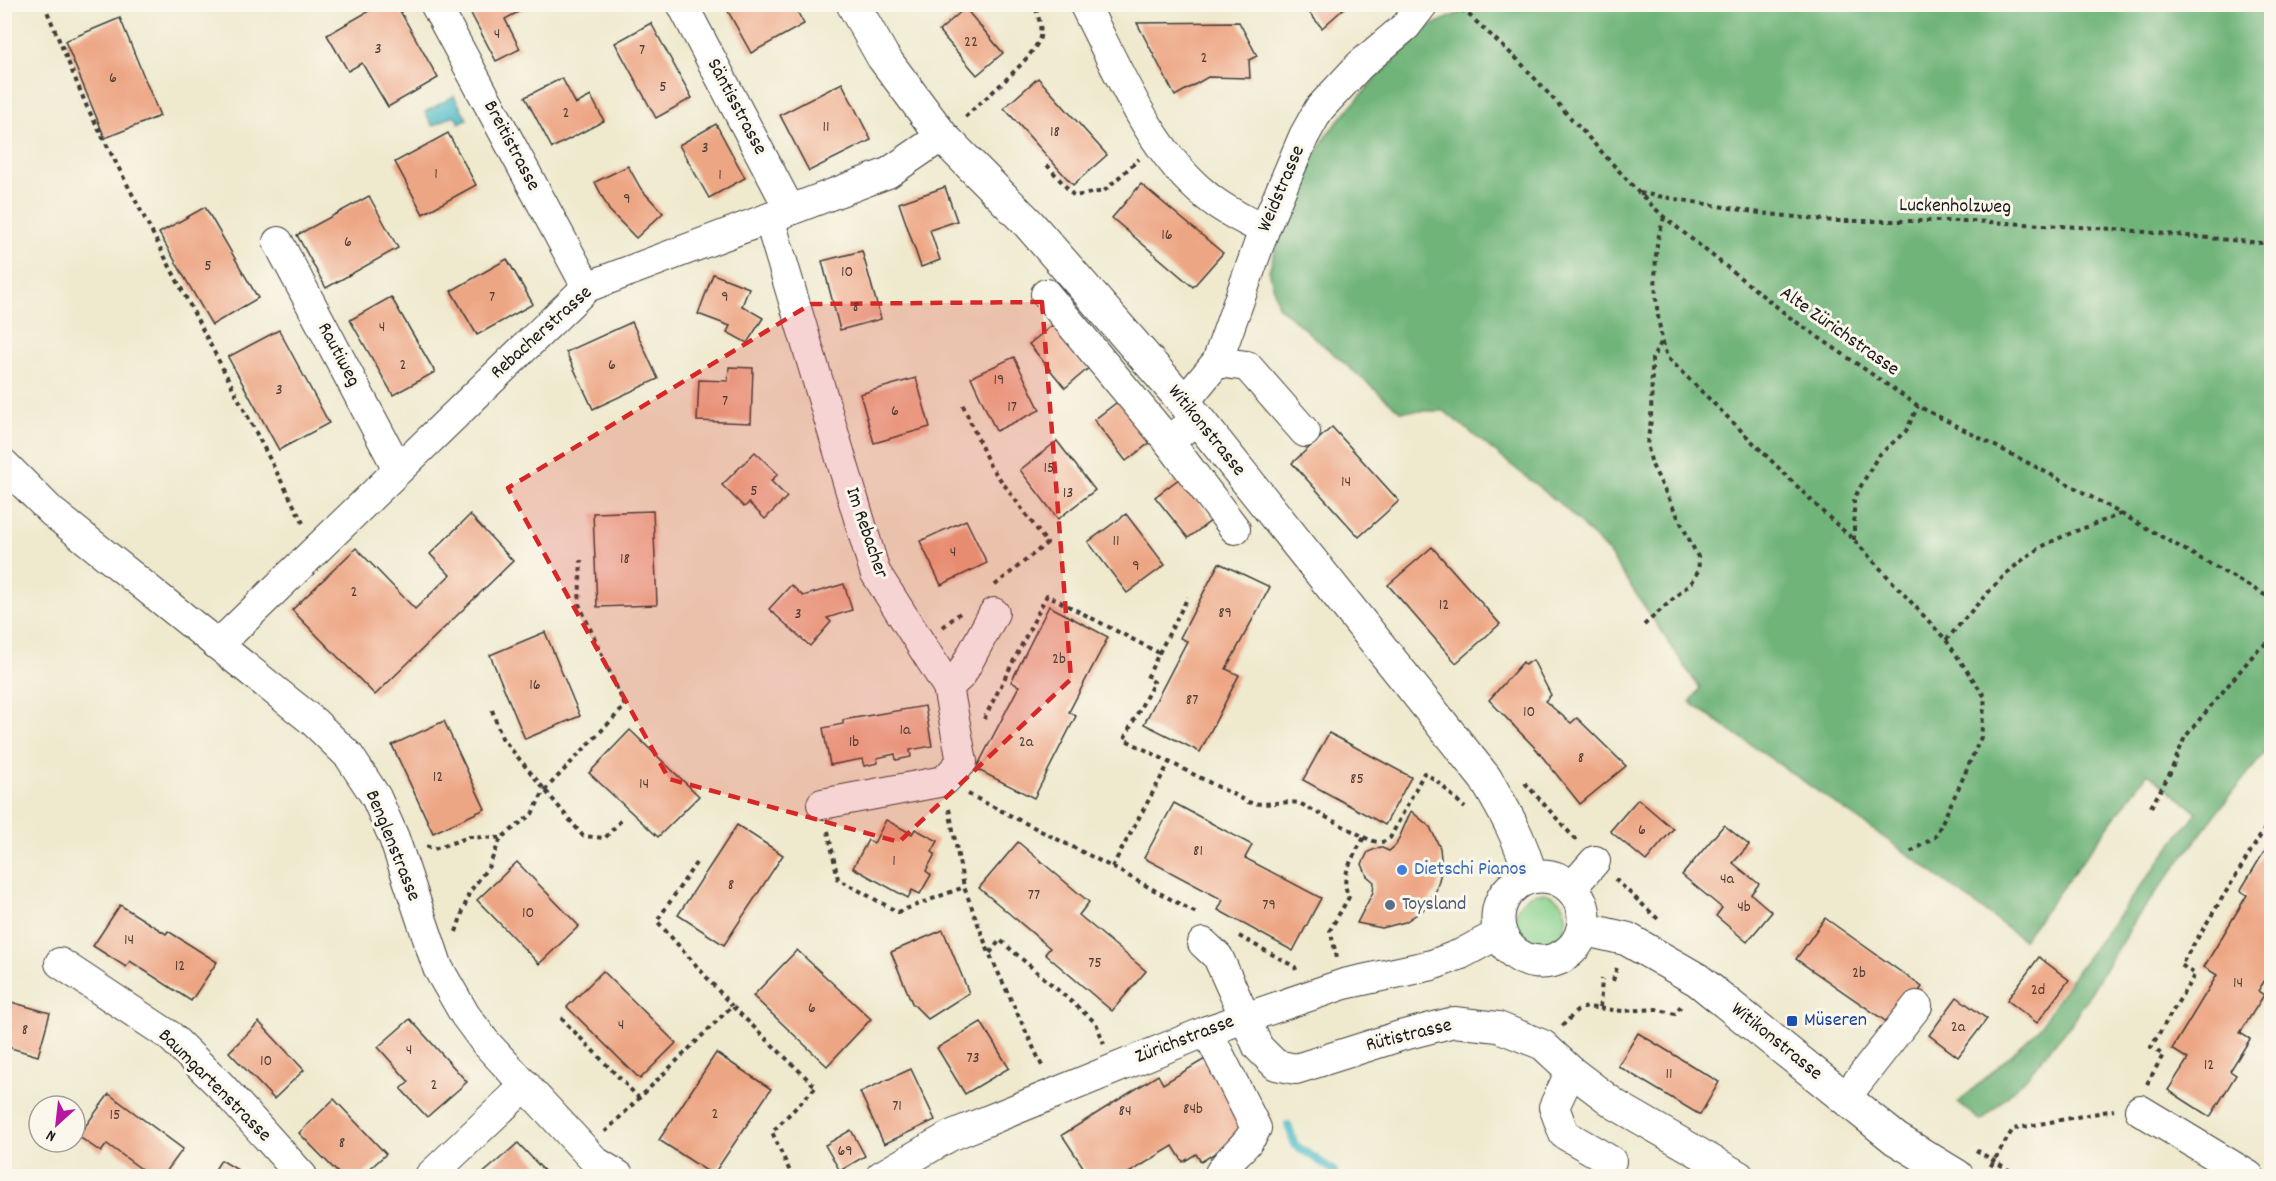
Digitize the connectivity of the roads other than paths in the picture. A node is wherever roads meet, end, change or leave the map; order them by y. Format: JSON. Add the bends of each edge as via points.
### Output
{"nodes":[{"id":1,"x":435,"y":4,"type":"edge"},
{"id":2,"x":682,"y":4,"type":"edge"},
{"id":3,"x":853,"y":4,"type":"edge"},
{"id":4,"x":1084,"y":4,"type":"edge"},
{"id":5,"x":1423,"y":4,"type":"edge"},
{"id":6,"x":953,"y":122,"type":"junction"},
{"id":7,"x":780,"y":214,"type":"junction"},
{"id":8,"x":1264,"y":230,"type":"junction"},
{"id":9,"x":278,"y":242,"type":"dead end"},
{"id":10,"x":587,"y":286,"type":"junction"},
{"id":11,"x":1046,"y":294,"type":"dead end"},
{"id":12,"x":1216,"y":362,"type":"junction"},
{"id":13,"x":1190,"y":410,"type":"junction"},
{"id":14,"x":1305,"y":432,"type":"dead end"},
{"id":15,"x":1169,"y":442,"type":"junction"},
{"id":16,"x":4,"y":464,"type":"edge"},
{"id":17,"x":398,"y":469,"type":"junction"},
{"id":18,"x":1235,"y":529,"type":"dead end"},
{"id":19,"x":984,"y":603,"type":"road end"},
{"id":20,"x":218,"y":645,"type":"junction"},
{"id":21,"x":948,"y":687,"type":"junction"},
{"id":22,"x":822,"y":804,"type":"road end"},
{"id":23,"x":1595,"y":861,"type":"road end"},
{"id":24,"x":1531,"y":877,"type":"junction"},
{"id":25,"x":1571,"y":888,"type":"junction"},
{"id":26,"x":1583,"y":929,"type":"junction"},
{"id":27,"x":1204,"y":930,"type":"road end"},
{"id":28,"x":1500,"y":933,"type":"junction"},
{"id":29,"x":60,"y":963,"type":"dead end"},
{"id":30,"x":1917,"y":1006,"type":"dead end"},
{"id":31,"x":1245,"y":1017,"type":"junction"},
{"id":32,"x":1207,"y":1031,"type":"junction"},
{"id":33,"x":1571,"y":1071,"type":"junction"},
{"id":34,"x":525,"y":1085,"type":"junction"},
{"id":35,"x":1845,"y":1098,"type":"junction"},
{"id":36,"x":2137,"y":1109,"type":"road end"},
{"id":37,"x":1611,"y":1161,"type":"dead end"},
{"id":38,"x":302,"y":1176,"type":"edge"},
{"id":39,"x":430,"y":1176,"type":"edge"},
{"id":40,"x":619,"y":1176,"type":"edge"},
{"id":41,"x":881,"y":1176,"type":"edge"},
{"id":42,"x":1221,"y":1176,"type":"edge"},
{"id":43,"x":1740,"y":1176,"type":"edge"},
{"id":44,"x":1957,"y":1176,"type":"edge"},
{"id":45,"x":2249,"y":1176,"type":"edge"}],
"edges":[{"from":1,"to":10,"type":"street","name":"Breitistrasse"},
{"from":2,"to":7,"type":"street","name":"Säntisstrasse"},
{"from":3,"to":6,"type":"main road","name":"Witikonstrasse","via":[[883,57]]},
{"from":4,"to":8,"type":"street","via":[[1157,143],[1208,197]]},
{"from":5,"to":8,"type":"street","name":"Weidstrasse","via":[[1406,26],[1360,65],[1319,109]]},
{"from":6,"to":7,"type":"street","name":"Rebacherstrasse","via":[[888,173]]},
{"from":6,"to":13,"type":"main road","name":"Witikonstrasse","via":[[1029,224]]},
{"from":7,"to":10,"type":"street","name":"Rebacherstrasse"},
{"from":7,"to":21,"type":"street","name":"Im Rebacher","via":[[875,572]]},
{"from":8,"to":12,"type":"street","name":"Weidstrasse"},
{"from":9,"to":17,"type":"street","name":"Rautiweg"},
{"from":10,"to":17,"type":"street","name":"Rebacherstrasse"},
{"from":11,"to":15,"type":"street"},
{"from":12,"to":13,"type":"street","name":"Weidstrasse"},
{"from":12,"to":14,"type":"street","via":[[1247,366]]},
{"from":13,"to":15,"type":"street","name":"Weidstrasse"},
{"from":13,"to":24,"type":"main road","name":"Witikonstrasse","via":[[1485,778],[1508,816]]},
{"from":15,"to":18,"type":"street"},
{"from":16,"to":20,"type":"street","name":"Benglenstrasse","via":[[52,512]]},
{"from":17,"to":20,"type":"street","name":"Rebacherstrasse"},
{"from":19,"to":21,"type":"street","via":[[961,675]]},
{"from":20,"to":34,"type":"street","name":"Benglenstrasse","via":[[314,722],[349,756],[376,797],[443,978],[465,1015]]},
{"from":21,"to":22,"type":"street","name":"Im Rebacher","via":[[962,762],[944,781]]},
{"from":23,"to":25,"type":"street"},
{"from":24,"to":25,"type":"main road","via":[[1553,878]]},
{"from":24,"to":28,"type":"main road","via":[[1520,881],[1503,898],[1498,921]]},
{"from":25,"to":26,"type":"main road","via":[[1583,907]]},
{"from":26,"to":28,"type":"main road","via":[[1568,952],[1543,962],[1517,954]]},
{"from":26,"to":35,"type":"main road","name":"Witikonstrasse","via":[[1627,939],[1698,980]]},
{"from":27,"to":31,"type":"street","name":"Rütistrasse"},
{"from":28,"to":31,"type":"street","name":"Zürichstrasse","via":[[1432,965],[1344,984]]},
{"from":29,"to":38,"type":"street","name":"Baumgartenstrasse","via":[[170,1036]]},
{"from":30,"to":35,"type":"street"},
{"from":31,"to":32,"type":"street","name":"Zürichstrasse"},
{"from":31,"to":33,"type":"street","name":"Rütistrasse","via":[[1258,1047],[1276,1065],[1296,1069],[1454,1022],[1498,1027],[1543,1045]]},
{"from":32,"to":41,"type":"street","name":"Zürichstrasse","via":[[950,1136]]},
{"from":32,"to":42,"type":"street","via":[[1256,1128],[1251,1140],[1226,1162]]},
{"from":33,"to":37,"type":"street","via":[[1554,1107],[1564,1134]]},
{"from":33,"to":43,"type":"street","name":"Rütistrasse","via":[[1616,1105]]},
{"from":34,"to":39,"type":"street"},
{"from":34,"to":40,"type":"street","name":"Benglenstrasse","via":[[596,1162]]},
{"from":35,"to":44,"type":"main road","name":"Witikonstrasse","via":[[1896,1138]]},
{"from":36,"to":45,"type":"street"}]}
